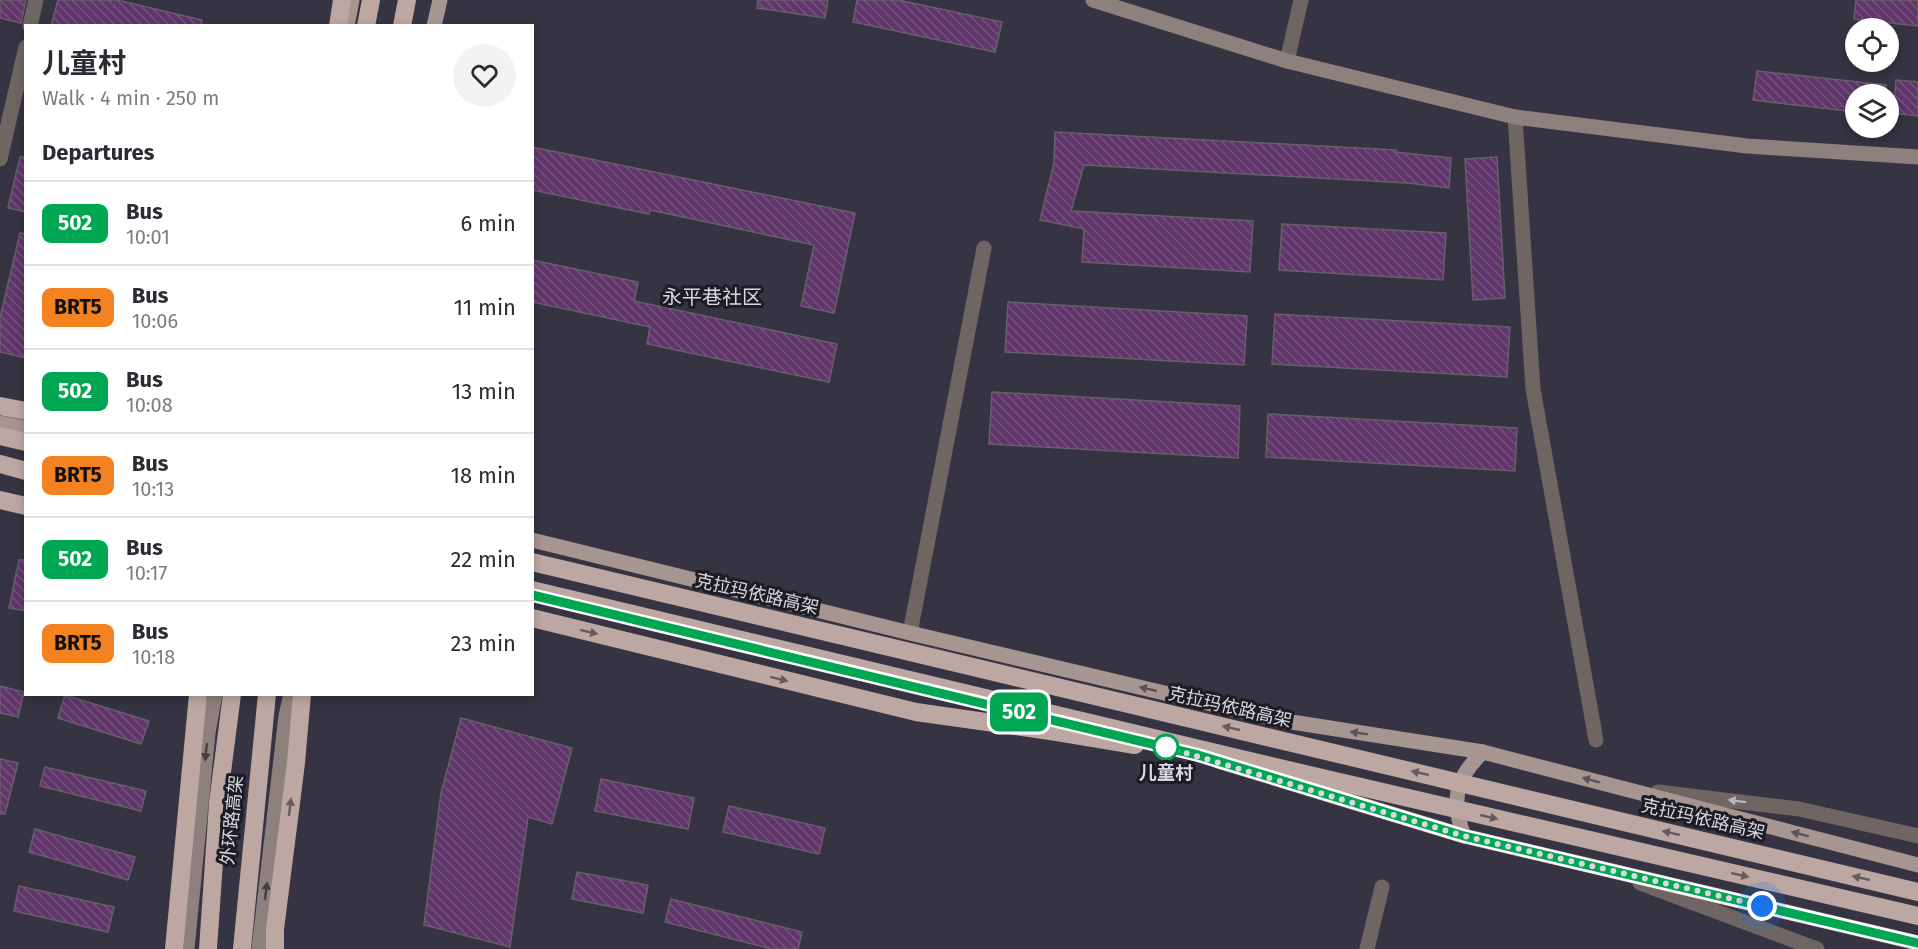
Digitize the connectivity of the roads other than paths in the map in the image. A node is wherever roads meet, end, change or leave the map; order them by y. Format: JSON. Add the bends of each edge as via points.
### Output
{"nodes":[{"id":1,"x":36,"y":0,"type":"edge"},
{"id":2,"x":342,"y":0,"type":"edge"},
{"id":3,"x":352,"y":0,"type":"edge"},
{"id":4,"x":371,"y":0,"type":"edge"},
{"id":5,"x":407,"y":0,"type":"edge"},
{"id":6,"x":440,"y":0,"type":"edge"},
{"id":7,"x":1093,"y":0,"type":"edge"},
{"id":8,"x":1301,"y":0,"type":"edge"},
{"id":9,"x":30,"y":24,"type":"edge"},
{"id":10,"x":338,"y":24,"type":"edge"},
{"id":11,"x":347,"y":24,"type":"edge"},
{"id":12,"x":366,"y":24,"type":"edge"},
{"id":13,"x":402,"y":24,"type":"edge"},
{"id":14,"x":434,"y":24,"type":"edge"},
{"id":15,"x":24,"y":56,"type":"edge"},
{"id":16,"x":1287,"y":61,"type":"junction"},
{"id":17,"x":1515,"y":117,"type":"junction"},
{"id":18,"x":1918,"y":157,"type":"edge"},
{"id":19,"x":0,"y":159,"type":"edge"},
{"id":20,"x":984,"y":248,"type":"dead end"},
{"id":21,"x":0,"y":406,"type":"edge"},
{"id":22,"x":24,"y":411,"type":"edge"},
{"id":23,"x":0,"y":423,"type":"edge"},
{"id":24,"x":24,"y":428,"type":"edge"},
{"id":25,"x":0,"y":436,"type":"edge"},
{"id":26,"x":24,"y":442,"type":"edge"},
{"id":27,"x":0,"y":463,"type":"edge"},
{"id":28,"x":24,"y":469,"type":"edge"},
{"id":29,"x":0,"y":500,"type":"edge"},
{"id":30,"x":24,"y":506,"type":"edge"},
{"id":31,"x":534,"y":540,"type":"edge"},
{"id":32,"x":534,"y":562,"type":"edge"},
{"id":33,"x":534,"y":592,"type":"edge"},
{"id":34,"x":534,"y":592,"type":"edge"},
{"id":35,"x":534,"y":618,"type":"edge"},
{"id":36,"x":910,"y":633,"type":"junction"},
{"id":37,"x":198,"y":696,"type":"edge"},
{"id":38,"x":215,"y":696,"type":"edge"},
{"id":39,"x":232,"y":696,"type":"edge"},
{"id":40,"x":267,"y":696,"type":"edge"},
{"id":41,"x":291,"y":696,"type":"edge"},
{"id":42,"x":302,"y":696,"type":"edge"},
{"id":43,"x":1596,"y":740,"type":"dead end"},
{"id":44,"x":1483,"y":752,"type":"junction"},
{"id":45,"x":1305,"y":774,"type":"junction"},
{"id":46,"x":1623,"y":788,"type":"junction"},
{"id":47,"x":1464,"y":836,"type":"junction"},
{"id":48,"x":1918,"y":836,"type":"edge"},
{"id":49,"x":1918,"y":865,"type":"edge"},
{"id":50,"x":1607,"y":870,"type":"junction"},
{"id":51,"x":1382,"y":886,"type":"dead end"},
{"id":52,"x":1918,"y":892,"type":"edge"},
{"id":53,"x":1918,"y":916,"type":"edge"},
{"id":54,"x":1918,"y":943,"type":"edge"},
{"id":55,"x":174,"y":949,"type":"edge"},
{"id":56,"x":187,"y":949,"type":"edge"},
{"id":57,"x":208,"y":949,"type":"edge"},
{"id":58,"x":242,"y":949,"type":"edge"},
{"id":59,"x":259,"y":949,"type":"edge"},
{"id":60,"x":275,"y":949,"type":"edge"},
{"id":61,"x":1367,"y":949,"type":"edge"},
{"id":62,"x":1817,"y":949,"type":"edge"}],
"edges":[{"from":1,"to":9,"type":"street"},
{"from":2,"to":10,"type":"highway"},
{"from":3,"to":11,"type":"main road"},
{"from":4,"to":12,"type":"highway"},
{"from":5,"to":13,"type":"highway"},
{"from":6,"to":14,"type":"main road"},
{"from":7,"to":16,"type":"street"},
{"from":8,"to":16,"type":"street"},
{"from":15,"to":19,"type":"street"},
{"from":16,"to":17,"type":"street"},
{"from":17,"to":18,"type":"street","via":[[1747,146]]},
{"from":17,"to":43,"type":"street","via":[[1533,389]]},
{"from":20,"to":36,"type":"street"},
{"from":21,"to":22,"type":"highway"},
{"from":23,"to":24,"type":"main road"},
{"from":25,"to":26,"type":"highway"},
{"from":27,"to":28,"type":"highway"},
{"from":29,"to":30,"type":"highway"},
{"from":31,"to":36,"type":"main road"},
{"from":52,"to":32,"type":"highway","name":"克拉玛依路高架","one_way":true,"bridge":true},
{"from":33,"to":45,"type":"highway","bridge":true},
{"from":34,"to":47,"type":"main road","via":[[1198,755]]},
{"from":35,"to":45,"type":"highway","one_way":true,"bridge":true,"via":[[916,712]]},
{"from":44,"to":36,"type":"main road","one_way":true,"via":[[1279,720]]},
{"from":37,"to":55,"type":"highway"},
{"from":38,"to":56,"type":"street","one_way":true},
{"from":39,"to":57,"type":"highway","name":"外环路高架"},
{"from":40,"to":58,"type":"highway","name":"外环路高架"},
{"from":59,"to":41,"type":"street","one_way":true},
{"from":60,"to":42,"type":"highway","one_way":true},
{"from":46,"to":44,"type":"main road","one_way":true},
{"from":44,"to":47,"type":"main road","via":[[1460,781],[1457,819]]},
{"from":45,"to":53,"type":"highway","one_way":true,"bridge":true},
{"from":48,"to":46,"type":"street","one_way":true,"via":[[1799,809]]},
{"from":49,"to":46,"type":"main road","one_way":true},
{"from":47,"to":50,"type":"main road"},
{"from":50,"to":54,"type":"main road"},
{"from":50,"to":62,"type":"street"},
{"from":51,"to":61,"type":"street"}]}
